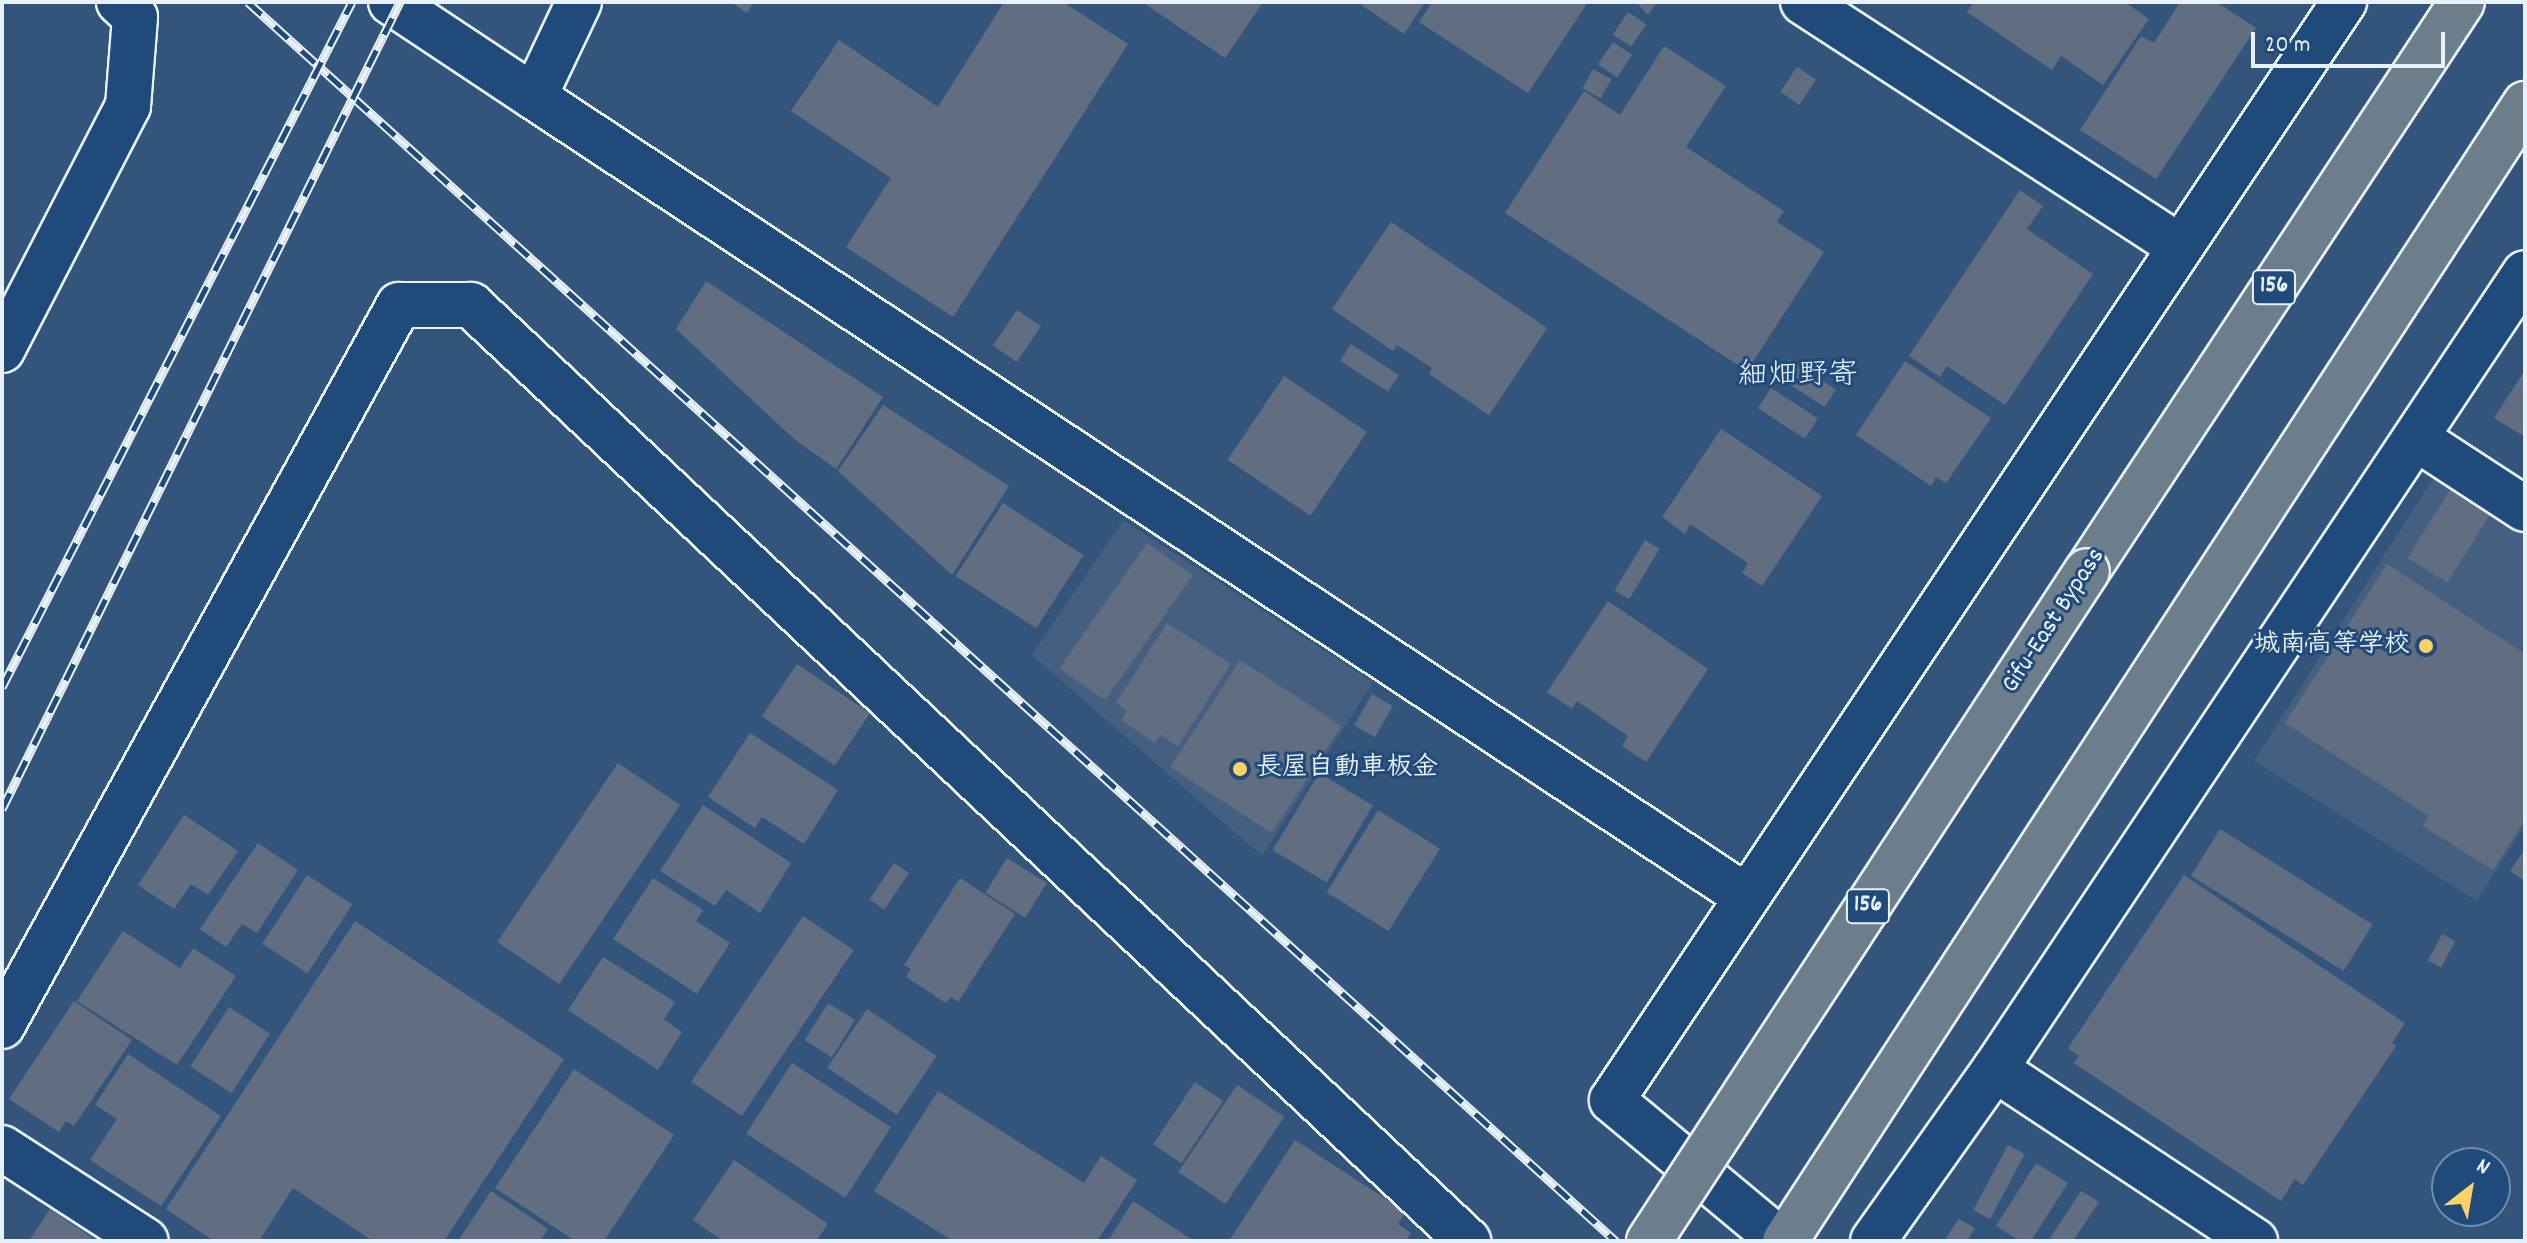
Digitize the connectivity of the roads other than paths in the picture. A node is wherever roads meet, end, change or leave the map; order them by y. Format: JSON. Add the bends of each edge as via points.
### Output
{"nodes":[{"id":1,"x":119,"y":2,"type":"edge"},
{"id":2,"x":391,"y":2,"type":"edge"},
{"id":3,"x":579,"y":2,"type":"edge"},
{"id":4,"x":1803,"y":2,"type":"edge"},
{"id":5,"x":2344,"y":2,"type":"edge"},
{"id":6,"x":2462,"y":2,"type":"edge"},
{"id":7,"x":534,"y":97,"type":"junction"},
{"id":8,"x":2525,"y":104,"type":"edge"},
{"id":9,"x":2179,"y":246,"type":"junction"},
{"id":10,"x":2525,"y":273,"type":"edge"},
{"id":11,"x":2,"y":350,"type":"edge"},
{"id":12,"x":2416,"y":438,"type":"junction"},
{"id":13,"x":2525,"y":509,"type":"edge"},
{"id":14,"x":1747,"y":897,"type":"junction"},
{"id":15,"x":2,"y":1026,"type":"edge"},
{"id":16,"x":1995,"y":1069,"type":"junction"},
{"id":17,"x":2,"y":1148,"type":"edge"},
{"id":18,"x":146,"y":1241,"type":"edge"},
{"id":19,"x":1468,"y":1241,"type":"edge"},
{"id":20,"x":1649,"y":1241,"type":"edge"},
{"id":21,"x":1783,"y":1241,"type":"edge"},
{"id":22,"x":1873,"y":1241,"type":"edge"},
{"id":23,"x":2255,"y":1241,"type":"edge"}],
"edges":[{"from":1,"to":11,"type":"street","via":[[135,17],[128,106]]},
{"from":2,"to":7,"type":"street"},
{"from":3,"to":7,"type":"street"},
{"from":4,"to":9,"type":"street"},
{"from":5,"to":9,"type":"street"},
{"from":6,"to":20,"type":"highway","name":"Gifu-East Bypass","number":"156","bridge":true},
{"from":7,"to":14,"type":"street"},
{"from":8,"to":21,"type":"highway"},
{"from":9,"to":14,"type":"street"},
{"from":10,"to":12,"type":"street"},
{"from":12,"to":13,"type":"street"},
{"from":12,"to":16,"type":"street"},
{"from":14,"to":21,"type":"street","via":[[1612,1100]]},
{"from":15,"to":19,"type":"street","via":[[399,305],[471,305]]},
{"from":16,"to":22,"type":"street"},
{"from":16,"to":23,"type":"street"},
{"from":17,"to":18,"type":"street"}]}
